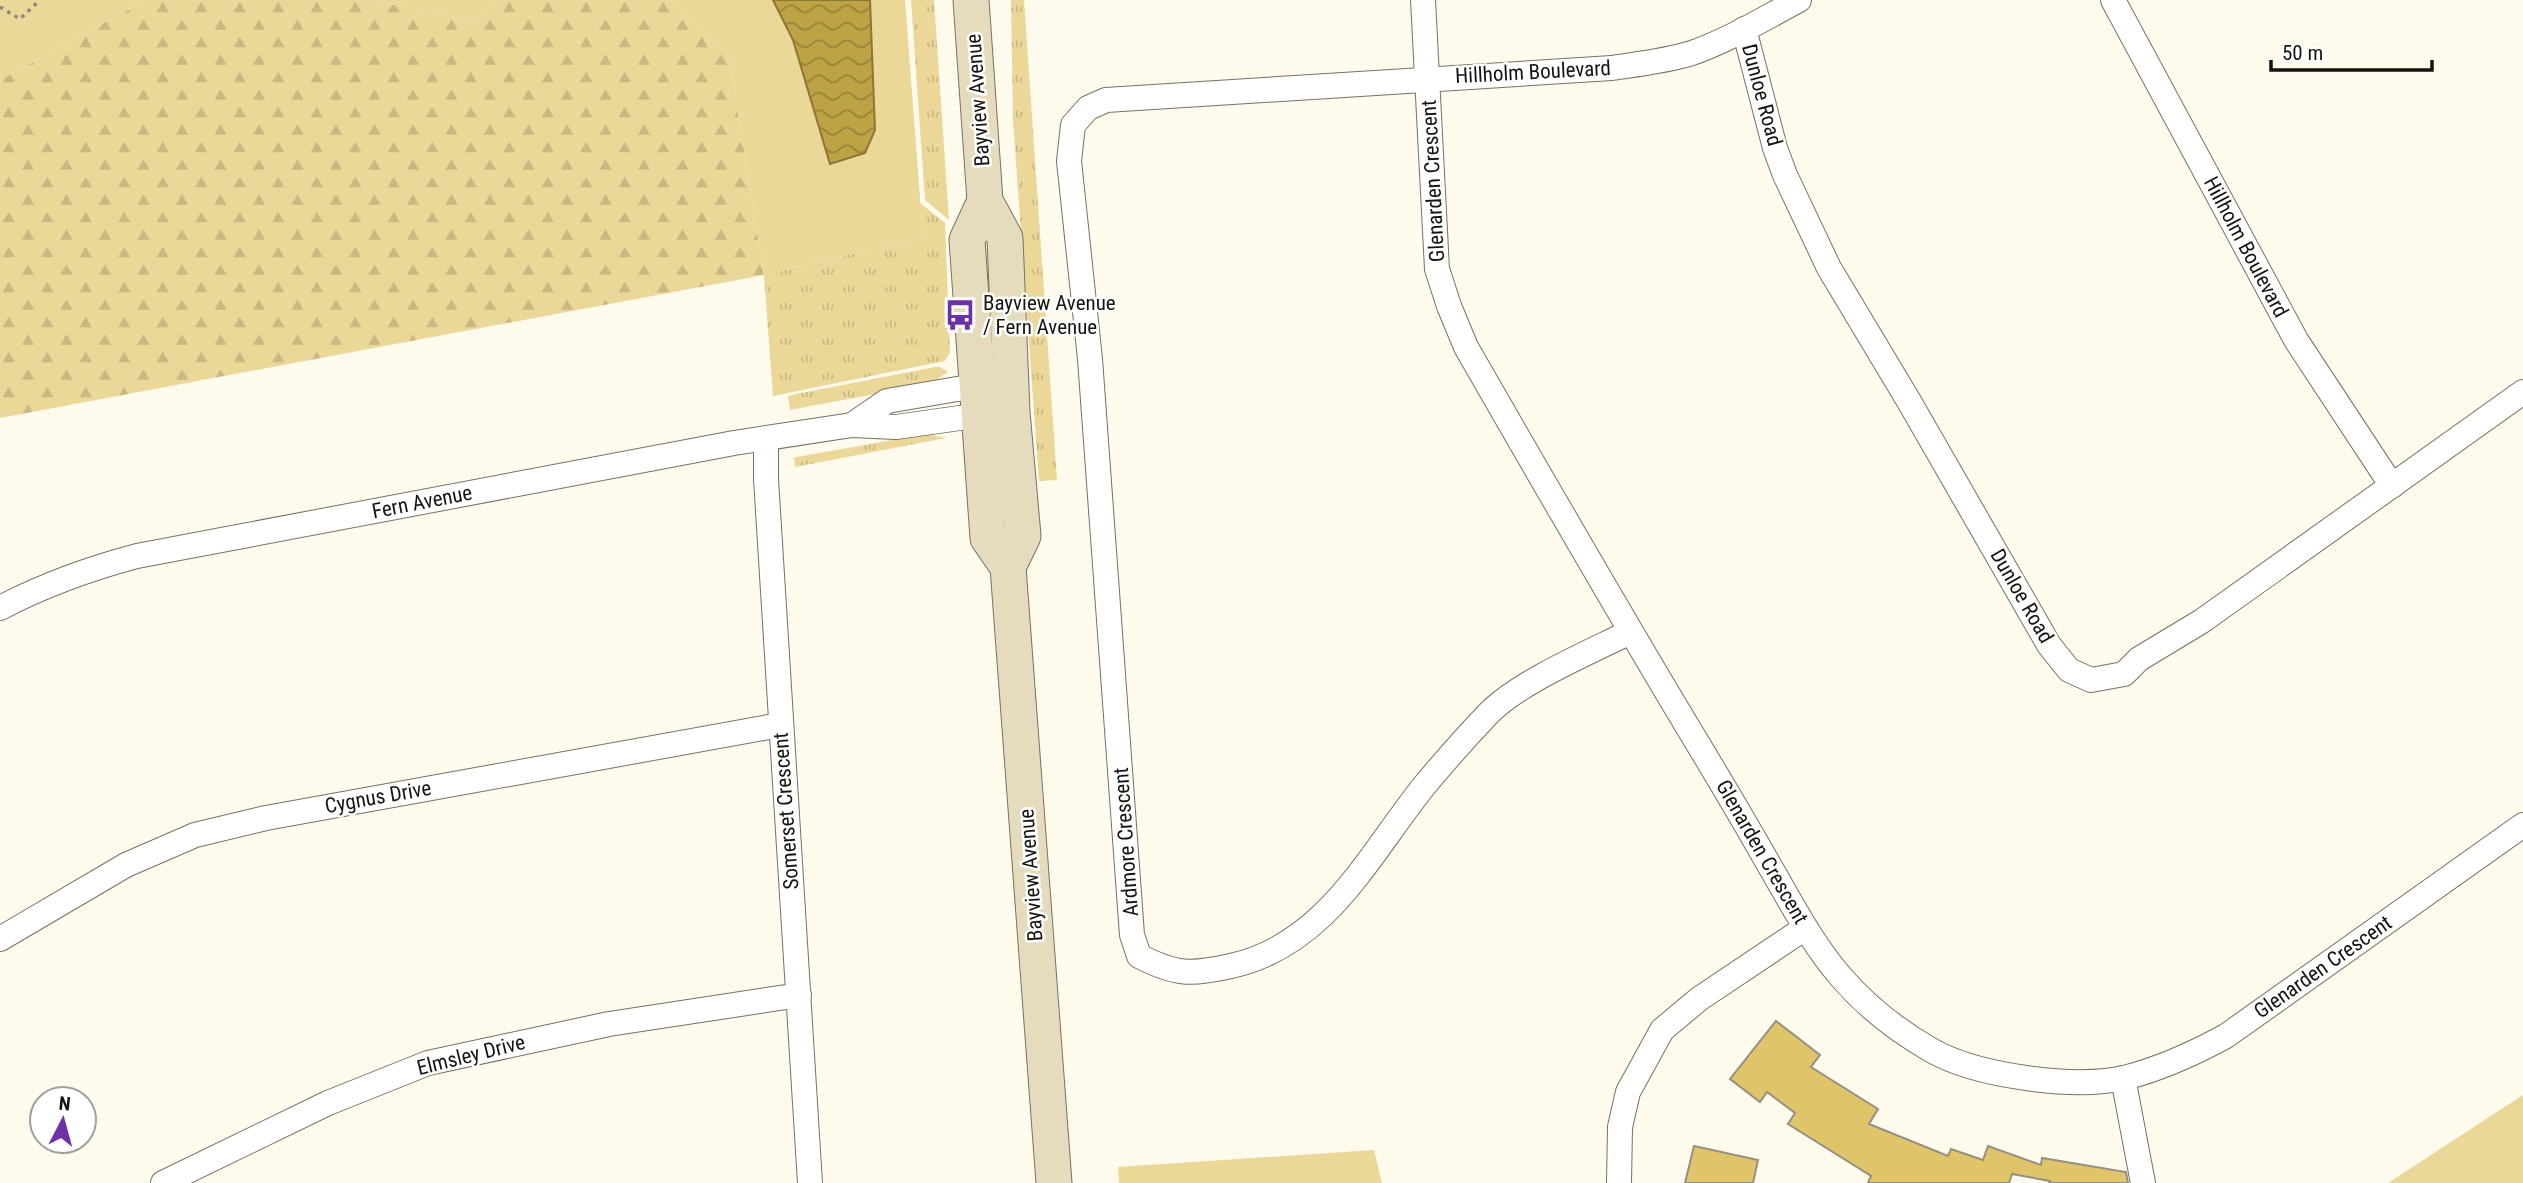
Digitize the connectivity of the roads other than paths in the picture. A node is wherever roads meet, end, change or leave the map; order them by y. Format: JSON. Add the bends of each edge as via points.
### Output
{"nodes":[{"id":1,"x":971,"y":0,"type":"edge"},
{"id":2,"x":1423,"y":0,"type":"edge"},
{"id":3,"x":1799,"y":0,"type":"edge"},
{"id":4,"x":2113,"y":0,"type":"edge"},
{"id":5,"x":1744,"y":29,"type":"junction"},
{"id":6,"x":1428,"y":78,"type":"junction"},
{"id":7,"x":1088,"y":108,"type":"joint"},
{"id":8,"x":2523,"y":392,"type":"edge"},
{"id":9,"x":996,"y":399,"type":"junction"},
{"id":10,"x":766,"y":438,"type":"junction"},
{"id":11,"x":2392,"y":485,"type":"junction"},
{"id":12,"x":0,"y":608,"type":"edge"},
{"id":13,"x":1630,"y":632,"type":"junction"},
{"id":14,"x":780,"y":725,"type":"junction"},
{"id":15,"x":2523,"y":825,"type":"edge"},
{"id":16,"x":1805,"y":928,"type":"junction"},
{"id":17,"x":0,"y":939,"type":"edge"},
{"id":18,"x":799,"y":995,"type":"junction"},
{"id":19,"x":2123,"y":1078,"type":"junction"},
{"id":20,"x":163,"y":1183,"type":"edge"},
{"id":21,"x":810,"y":1183,"type":"edge"},
{"id":22,"x":1054,"y":1183,"type":"edge"},
{"id":23,"x":1619,"y":1183,"type":"edge"},
{"id":24,"x":2143,"y":1183,"type":"edge"}],
"edges":[{"from":1,"to":9,"type":"main road","name":"Bayview Avenue","via":[[985,201],[1005,238]]},
{"from":2,"to":6,"type":"street","name":"Glenarden Crescent"},
{"from":3,"to":5,"type":"street","name":"Hillholm Boulevard"},
{"from":4,"to":11,"type":"street","name":"Hillholm Boulevard","via":[[2296,340]]},
{"from":5,"to":6,"type":"street","name":"Hillholm Boulevard","via":[[1692,52],[1648,63]]},
{"from":5,"to":11,"type":"street","name":"Dunloe Road","via":[[1775,148],[1829,268],[2049,645],[2069,670],[2091,680],[2124,674],[2139,659],[2202,621]]},
{"from":6,"to":7,"type":"street","name":"Hillholm Boulevard","via":[[1106,100]]},
{"from":6,"to":13,"type":"street","name":"Glenarden Crescent","via":[[1437,269],[1449,306],[1466,347]]},
{"from":7,"to":13,"type":"street","name":"Ardmore Crescent","via":[[1073,125],[1069,160],[1090,359],[1132,935],[1139,956],[1164,969],[1199,973],[1256,961],[1298,937],[1335,905],[1425,786],[1489,712],[1518,690]]},
{"from":8,"to":11,"type":"street","name":"Dunloe Road"},
{"from":9,"to":10,"type":"street","name":"Fern Avenue","via":[[887,401],[852,425]]},
{"from":9,"to":22,"type":"main road","name":"Bayview Avenue","via":[[1023,536],[1008,567]]},
{"from":10,"to":12,"type":"street","name":"Fern Avenue","via":[[136,556],[38,588]]},
{"from":10,"to":14,"type":"street","name":"Somerset Crescent"},
{"from":13,"to":16,"type":"street","name":"Glenarden Crescent"},
{"from":14,"to":17,"type":"street","name":"Cygnus Drive","via":[[266,818],[195,835],[126,865]]},
{"from":14,"to":18,"type":"street","name":"Somerset Crescent"},
{"from":15,"to":19,"type":"street","name":"Glenarden Crescent","via":[[2226,1036],[2187,1057]]},
{"from":16,"to":19,"type":"street","name":"Glenarden Crescent","via":[[1861,1000],[1933,1051],[2028,1079]]},
{"from":16,"to":23,"type":"street","via":[[1699,999],[1662,1030],[1628,1092],[1620,1127]]},
{"from":18,"to":20,"type":"street","name":"Elmsley Drive","via":[[609,1024],[428,1063],[328,1103]]},
{"from":18,"to":21,"type":"street","name":"Somerset Crescent"},
{"from":19,"to":24,"type":"street"}]}
